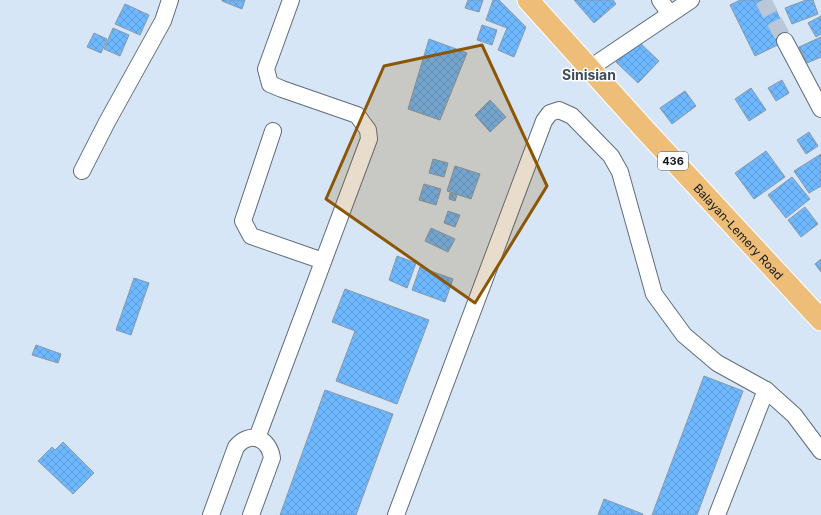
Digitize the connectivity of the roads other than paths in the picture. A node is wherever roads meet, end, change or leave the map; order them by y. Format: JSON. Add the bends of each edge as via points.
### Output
{"nodes":[{"id":1,"x":170,"y":0,"type":"edge"},
{"id":2,"x":291,"y":0,"type":"edge"},
{"id":3,"x":528,"y":0,"type":"edge"},
{"id":4,"x":660,"y":0,"type":"edge"},
{"id":5,"x":691,"y":0,"type":"edge"},
{"id":6,"x":670,"y":14,"type":"junction"},
{"id":7,"x":785,"y":41,"type":"tunnel mouth"},
{"id":8,"x":590,"y":68,"type":"junction"},
{"id":9,"x":821,"y":109,"type":"edge"},
{"id":10,"x":273,"y":131,"type":"dead end"},
{"id":11,"x":82,"y":171,"type":"dead end"},
{"id":12,"x":323,"y":261,"type":"junction"},
{"id":13,"x":821,"y":320,"type":"edge"},
{"id":14,"x":766,"y":390,"type":"junction"},
{"id":15,"x":257,"y":438,"type":"junction"},
{"id":16,"x":821,"y":451,"type":"edge"},
{"id":17,"x":211,"y":515,"type":"edge"},
{"id":18,"x":251,"y":515,"type":"edge"},
{"id":19,"x":396,"y":515,"type":"edge"},
{"id":20,"x":717,"y":515,"type":"edge"}],
"edges":[{"from":1,"to":11,"type":"street","via":[[163,21]]},
{"from":2,"to":12,"type":"street","via":[[266,69],[270,84],[357,115],[368,130],[369,139]]},
{"from":3,"to":8,"type":"main road","name":"Balayan-Lemery Road","number":"436"},
{"from":4,"to":6,"type":"street"},
{"from":5,"to":6,"type":"street"},
{"from":6,"to":8,"type":"street"},
{"from":7,"to":9,"type":"street"},
{"from":8,"to":13,"type":"main road","name":"Balayan-Lemery Road","number":"436"},
{"from":10,"to":12,"type":"street","via":[[244,221],[251,236]]},
{"from":12,"to":15,"type":"street"},
{"from":14,"to":16,"type":"street","via":[[794,415]]},
{"from":14,"to":19,"type":"street","via":[[716,363],[684,335],[654,294],[620,172],[611,156],[572,116],[559,110],[550,113],[544,121]]},
{"from":14,"to":20,"type":"street"},
{"from":15,"to":17,"type":"street","via":[[245,439],[236,447]]},
{"from":15,"to":18,"type":"street","via":[[268,446],[272,458]]}]}
